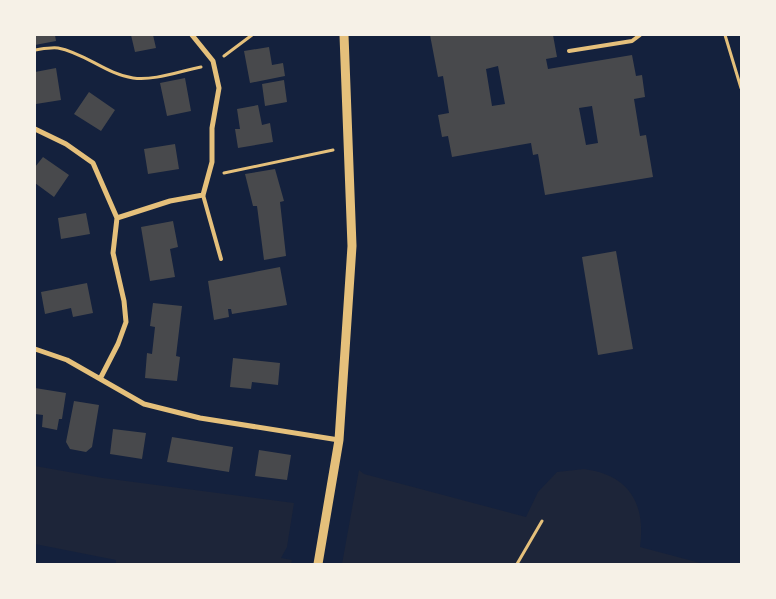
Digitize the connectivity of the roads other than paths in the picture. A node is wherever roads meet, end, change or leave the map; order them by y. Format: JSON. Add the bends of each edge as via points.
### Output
{"nodes":[{"id":1,"x":192,"y":35,"type":"edge"},
{"id":2,"x":344,"y":35,"type":"edge"},
{"id":3,"x":640,"y":35,"type":"edge"},
{"id":4,"x":569,"y":51,"type":"dead end"},
{"id":5,"x":35,"y":129,"type":"edge"},
{"id":6,"x":204,"y":195,"type":"junction"},
{"id":7,"x":117,"y":218,"type":"junction"},
{"id":8,"x":221,"y":259,"type":"dead end"},
{"id":9,"x":35,"y":349,"type":"edge"},
{"id":10,"x":100,"y":379,"type":"junction"},
{"id":11,"x":339,"y":440,"type":"junction"},
{"id":12,"x":318,"y":564,"type":"edge"}],
"edges":[{"from":1,"to":6,"type":"street","via":[[213,64],[219,88],[212,128],[212,162]]},
{"from":2,"to":11,"type":"street","via":[[352,246]]},
{"from":3,"to":4,"type":"lane","via":[[632,41]]},
{"from":5,"to":7,"type":"street","via":[[66,144],[93,163]]},
{"from":6,"to":7,"type":"street","via":[[170,201]]},
{"from":6,"to":8,"type":"lane"},
{"from":7,"to":10,"type":"street","via":[[113,253],[126,322]]},
{"from":9,"to":10,"type":"street","via":[[54,354]]},
{"from":10,"to":11,"type":"street","via":[[144,404],[200,418]]},
{"from":11,"to":12,"type":"street"}]}
